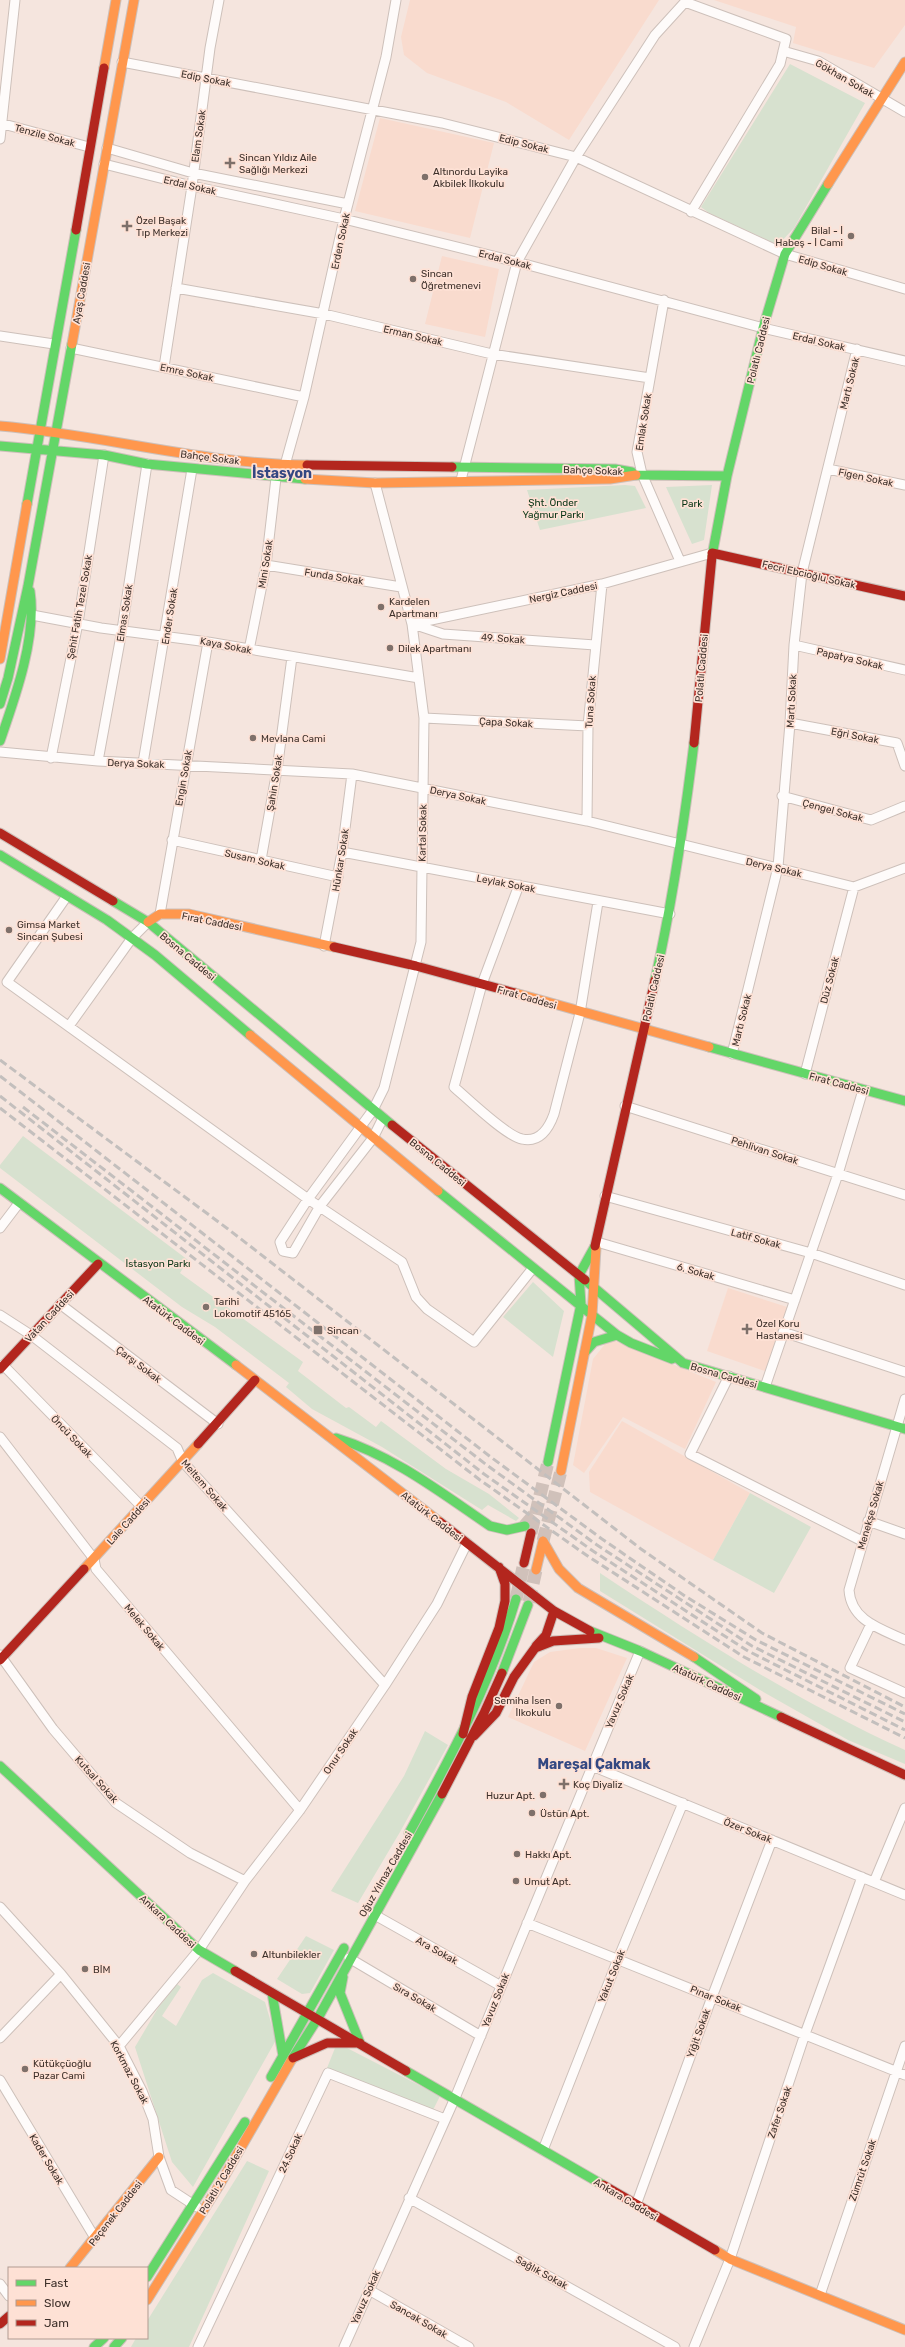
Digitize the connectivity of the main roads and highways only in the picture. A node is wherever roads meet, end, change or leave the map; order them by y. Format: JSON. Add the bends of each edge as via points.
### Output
{"nodes":[{"id":1,"x":116,"y":0,"type":"edge"},
{"id":2,"x":134,"y":0,"type":"edge"},
{"id":3,"x":905,"y":62,"type":"edge"},
{"id":4,"x":0,"y":426,"type":"edge"},
{"id":5,"x":39,"y":431,"type":"junction"},
{"id":6,"x":55,"y":431,"type":"junction"},
{"id":7,"x":0,"y":446,"type":"edge"},
{"id":8,"x":36,"y":450,"type":"junction"},
{"id":9,"x":51,"y":452,"type":"junction"},
{"id":10,"x":642,"y":474,"type":"junction"},
{"id":11,"x":728,"y":476,"type":"junction"},
{"id":12,"x":712,"y":553,"type":"junction"},
{"id":13,"x":14,"y":584,"type":"junction"},
{"id":14,"x":28,"y":586,"type":"junction"},
{"id":15,"x":905,"y":596,"type":"edge"},
{"id":16,"x":0,"y":620,"type":"edge"},
{"id":17,"x":0,"y":659,"type":"edge"},
{"id":18,"x":0,"y":704,"type":"edge"},
{"id":19,"x":0,"y":741,"type":"edge"},
{"id":20,"x":0,"y":833,"type":"edge"},
{"id":21,"x":0,"y":855,"type":"edge"},
{"id":22,"x":148,"y":922,"type":"junction"},
{"id":23,"x":644,"y":1029,"type":"junction"},
{"id":24,"x":905,"y":1101,"type":"edge"},
{"id":25,"x":0,"y":1188,"type":"edge"},
{"id":26,"x":597,"y":1242,"type":"junction"},
{"id":27,"x":98,"y":1264,"type":"junction"},
{"id":28,"x":579,"y":1275,"type":"junction"},
{"id":29,"x":593,"y":1288,"type":"junction"},
{"id":30,"x":581,"y":1304,"type":"junction"},
{"id":31,"x":592,"y":1315,"type":"junction"},
{"id":32,"x":617,"y":1335,"type":"junction"},
{"id":33,"x":585,"y":1352,"type":"junction"},
{"id":34,"x":683,"y":1363,"type":"junction"},
{"id":35,"x":2,"y":1367,"type":"edge"},
{"id":36,"x":255,"y":1380,"type":"junction"},
{"id":37,"x":905,"y":1429,"type":"edge"},
{"id":38,"x":330,"y":1436,"type":"junction"},
{"id":39,"x":548,"y":1462,"type":"tunnel mouth"},
{"id":40,"x":561,"y":1471,"type":"tunnel mouth"},
{"id":41,"x":524,"y":1563,"type":"tunnel mouth"},
{"id":42,"x":499,"y":1566,"type":"junction"},
{"id":43,"x":536,"y":1570,"type":"tunnel mouth"},
{"id":44,"x":516,"y":1599,"type":"tunnel mouth"},
{"id":45,"x":528,"y":1605,"type":"tunnel mouth"},
{"id":46,"x":554,"y":1611,"type":"junction"},
{"id":47,"x":610,"y":1639,"type":"junction"},
{"id":48,"x":535,"y":1648,"type":"junction"},
{"id":49,"x":0,"y":1658,"type":"edge"},
{"id":50,"x":774,"y":1714,"type":"junction"},
{"id":51,"x":462,"y":1734,"type":"junction"},
{"id":52,"x":474,"y":1736,"type":"junction"},
{"id":53,"x":0,"y":1766,"type":"edge"},
{"id":54,"x":905,"y":1774,"type":"edge"},
{"id":55,"x":404,"y":1842,"type":"dead end"},
{"id":56,"x":347,"y":1942,"type":"dead end"},
{"id":57,"x":346,"y":1962,"type":"junction"},
{"id":58,"x":272,"y":1993,"type":"junction"},
{"id":59,"x":313,"y":2004,"type":"junction"},
{"id":60,"x":308,"y":2014,"type":"junction"},
{"id":61,"x":320,"y":2015,"type":"junction"},
{"id":62,"x":360,"y":2043,"type":"junction"},
{"id":63,"x":288,"y":2057,"type":"junction"},
{"id":64,"x":159,"y":2157,"type":"road end"},
{"id":65,"x":71,"y":2267,"type":"edge"},
{"id":66,"x":148,"y":2275,"type":"edge"},
{"id":67,"x":148,"y":2298,"type":"edge"},
{"id":68,"x":8,"y":2317,"type":"edge"},
{"id":69,"x":0,"y":2324,"type":"edge"},
{"id":70,"x":905,"y":2330,"type":"edge"},
{"id":71,"x":103,"y":2339,"type":"edge"},
{"id":72,"x":121,"y":2339,"type":"edge"},
{"id":73,"x":94,"y":2347,"type":"edge"},
{"id":74,"x":114,"y":2347,"type":"edge"}],
"edges":[{"from":1,"to":5,"type":"main road","name":"Ayaş Caddesi"},
{"from":2,"to":6,"type":"main road","name":"Ayaş Caddesi"},
{"from":3,"to":11,"type":"main road","name":"Polatlı Caddesi","via":[[880,98],[785,254],[763,328]]},
{"from":4,"to":5,"type":"main road","name":"Bahçe Sokak"},
{"from":5,"to":6,"type":"main road","name":"Bahçe Sokak"},
{"from":5,"to":8,"type":"main road","name":"Ayaş Caddesi"},
{"from":6,"to":9,"type":"main road","name":"Ayaş Caddesi"},
{"from":6,"to":10,"type":"main road","name":"Bahçe Sokak","via":[[194,456],[285,465],[615,469]]},
{"from":7,"to":8,"type":"main road","name":"Bahçe Sokak"},
{"from":8,"to":9,"type":"main road","name":"Bahçe Sokak"},
{"from":8,"to":13,"type":"main road","name":"Ayaş Caddesi"},
{"from":9,"to":10,"type":"main road","name":"Bahçe Sokak","via":[[104,455],[147,464],[276,478],[375,483],[610,479]]},
{"from":9,"to":14,"type":"main road","name":"Ayaş Caddesi"},
{"from":10,"to":11,"type":"main road"},
{"from":11,"to":12,"type":"main road","name":"Polatlı Caddesi"},
{"from":12,"to":15,"type":"main road","name":"Fecri Ebcioğlu Sokak"},
{"from":12,"to":23,"type":"main road","name":"Polatlı Caddesi","via":[[699,701],[682,846],[670,914]]},
{"from":13,"to":16,"type":"main road","via":[[5,600]]},
{"from":13,"to":17,"type":"main road","name":"Ayaş Caddesi"},
{"from":14,"to":18,"type":"main road","name":"Ayaş Caddesi"},
{"from":14,"to":19,"type":"main road","via":[[33,599],[32,616],[16,688]]},
{"from":20,"to":22,"type":"main road","name":"Bosna Caddesi"},
{"from":21,"to":30,"type":"main road","name":"Bosna Caddesi","via":[[155,955],[373,1138]]},
{"from":22,"to":23,"type":"main road","name":"Fırat Caddesi","via":[[160,914],[189,914],[416,966]]},
{"from":22,"to":28,"type":"main road","name":"Bosna Caddesi","via":[[373,1110]]},
{"from":23,"to":24,"type":"main road","name":"Fırat Caddesi"},
{"from":23,"to":26,"type":"main road","name":"Polatlı Caddesi","via":[[605,1196]]},
{"from":25,"to":27,"type":"main road","name":"Atatürk Caddesi"},
{"from":26,"to":28,"type":"main road","name":"Polatlı Caddesi"},
{"from":26,"to":29,"type":"main road"},
{"from":27,"to":35,"type":"main road","name":"Vatan Caddesi"},
{"from":27,"to":36,"type":"main road","name":"Atatürk Caddesi"},
{"from":28,"to":29,"type":"main road","name":"Bosna Caddesi"},
{"from":28,"to":30,"type":"main road"},
{"from":29,"to":31,"type":"main road"},
{"from":29,"to":34,"type":"main road","name":"Bosna Caddesi"},
{"from":30,"to":31,"type":"main road","name":"Bosna Caddesi"},
{"from":30,"to":39,"type":"main road","via":[[566,1388]]},
{"from":31,"to":32,"type":"main road","name":"Bosna Caddesi"},
{"from":31,"to":33,"type":"main road"},
{"from":32,"to":33,"type":"main road","via":[[594,1342]]},
{"from":32,"to":34,"type":"main road","name":"Bosna Caddesi","via":[[630,1343]]},
{"from":33,"to":40,"type":"main road"},
{"from":34,"to":37,"type":"main road","name":"Bosna Caddesi"},
{"from":36,"to":38,"type":"main road","name":"Atatürk Caddesi"},
{"from":36,"to":49,"type":"main road","name":"Lale Caddesi","via":[[218,1424]]},
{"from":38,"to":41,"type":"main road","via":[[356,1443],[386,1456],[490,1526],[502,1531],[528,1529]]},
{"from":38,"to":42,"type":"main road","name":"Atatürk Caddesi"},
{"from":42,"to":46,"type":"main road","name":"Atatürk Caddesi"},
{"from":42,"to":51,"type":"main road","via":[[505,1584],[501,1622],[472,1697]]},
{"from":43,"to":50,"type":"main road","via":[[543,1540],[552,1560],[566,1577],[587,1594],[737,1684]]},
{"from":44,"to":51,"type":"main road","via":[[492,1674]]},
{"from":45,"to":52,"type":"main road","via":[[501,1679]]},
{"from":46,"to":47,"type":"main road","name":"Atatürk Caddesi","via":[[580,1627]]},
{"from":46,"to":48,"type":"main road","via":[[546,1634]]},
{"from":47,"to":48,"type":"main road","via":[[576,1638],[553,1641]]},
{"from":47,"to":50,"type":"main road","name":"Atatürk Caddesi"},
{"from":48,"to":52,"type":"main road","via":[[514,1677],[496,1712]]},
{"from":50,"to":54,"type":"main road","name":"Atatürk Caddesi"},
{"from":51,"to":55,"type":"main road","name":"Oğuz Yılmaz Caddesi"},
{"from":52,"to":57,"type":"main road","name":"Oğuz Yılmaz Caddesi","via":[[367,1913]]},
{"from":53,"to":58,"type":"main road","name":"Ankara Caddesi","via":[[199,1950]]},
{"from":56,"to":59,"type":"main road"},
{"from":57,"to":61,"type":"main road","name":"Oğuz Yılmaz Caddesi"},
{"from":57,"to":62,"type":"main road","via":[[340,1994]]},
{"from":58,"to":60,"type":"main road","name":"Ankara Caddesi"},
{"from":58,"to":63,"type":"main road"},
{"from":59,"to":60,"type":"main road"},
{"from":59,"to":61,"type":"main road"},
{"from":60,"to":61,"type":"main road","name":"Ankara Caddesi"},
{"from":60,"to":63,"type":"main road"},
{"from":61,"to":62,"type":"main road","name":"Ankara Caddesi"},
{"from":61,"to":63,"type":"main road","name":"Oğuz Yılmaz Caddesi"},
{"from":62,"to":63,"type":"main road","via":[[327,2043]]},
{"from":62,"to":70,"type":"main road","name":"Ankara Caddesi","via":[[730,2259]]},
{"from":63,"to":66,"type":"main road"},
{"from":63,"to":67,"type":"main road","name":"Polatlı 2 Caddesi","via":[[203,2211]]},
{"from":64,"to":65,"type":"main road","name":"Peçenek Caddesi"},
{"from":68,"to":69,"type":"main road"},
{"from":71,"to":73,"type":"main road"},
{"from":72,"to":74,"type":"main road"}]}
